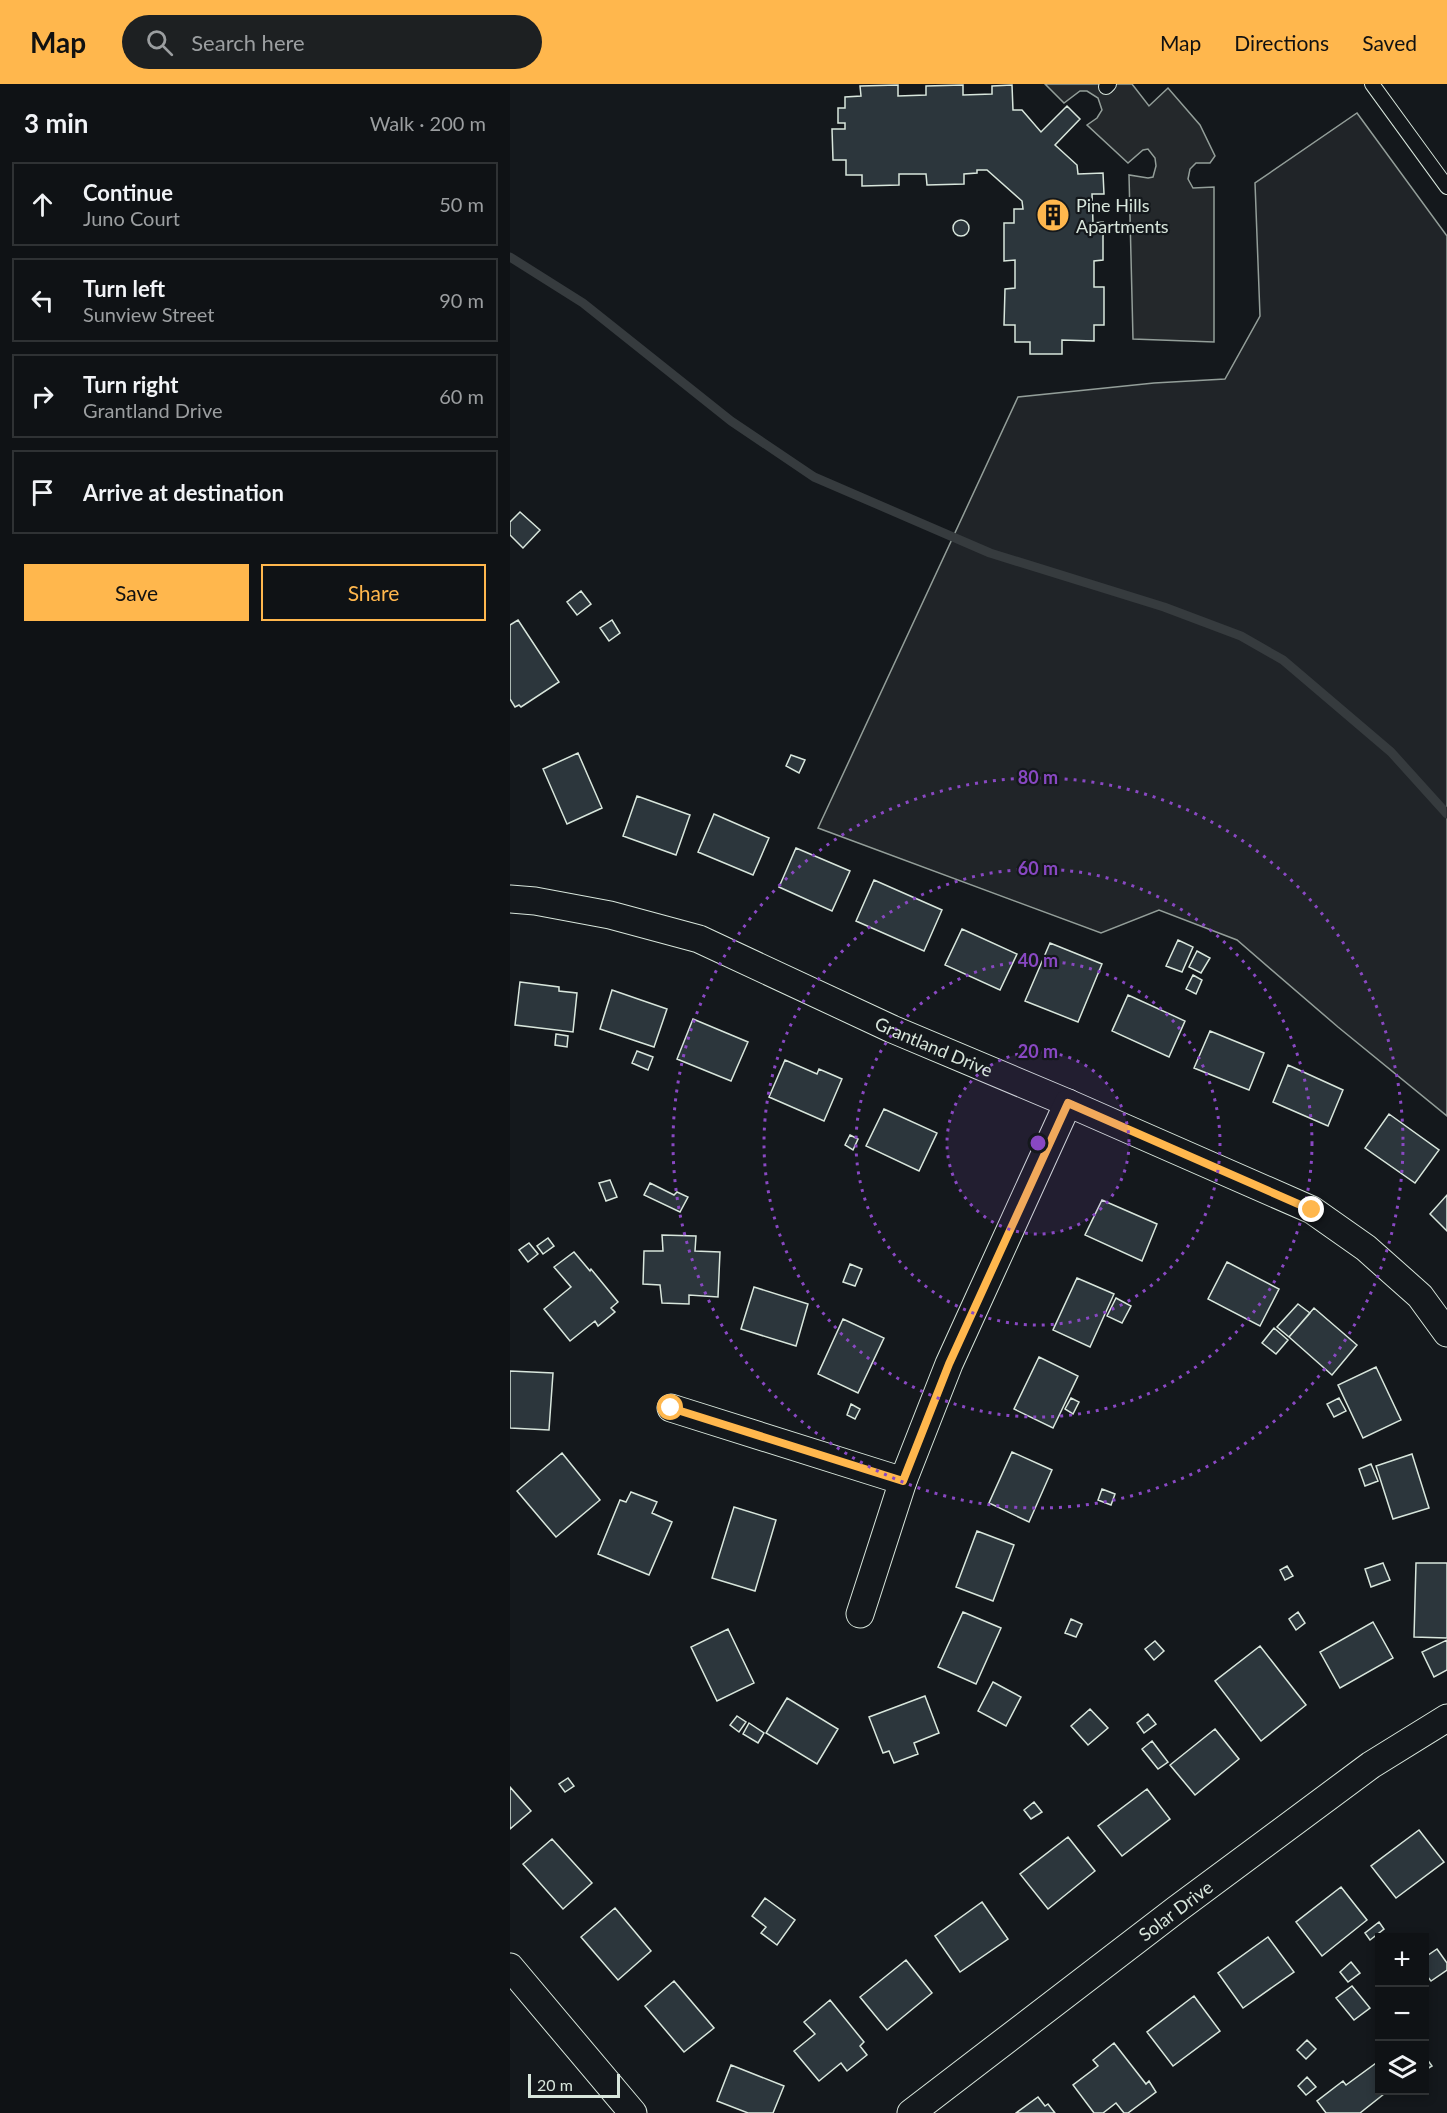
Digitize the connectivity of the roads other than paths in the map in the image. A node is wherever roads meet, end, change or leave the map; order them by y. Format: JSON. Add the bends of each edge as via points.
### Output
{"nodes":[{"id":1,"x":1372,"y":84,"type":"edge"},
{"id":2,"x":1447,"y":187,"type":"edge"},
{"id":3,"x":510,"y":899,"type":"edge"},
{"id":4,"x":1068,"y":1103,"type":"junction"},
{"id":5,"x":1447,"y":1332,"type":"edge"},
{"id":6,"x":671,"y":1408,"type":"dead end"},
{"id":7,"x":903,"y":1481,"type":"junction"},
{"id":8,"x":860,"y":1614,"type":"dead end"},
{"id":9,"x":1447,"y":1718,"type":"edge"},
{"id":10,"x":510,"y":1967,"type":"edge"},
{"id":11,"x":633,"y":2113,"type":"edge"},
{"id":12,"x":911,"y":2113,"type":"edge"}],
"edges":[{"from":1,"to":2,"type":"lane"},
{"from":3,"to":4,"type":"street","name":"Grantland Drive","via":[[610,915],[699,939],[892,1029]]},
{"from":4,"to":5,"type":"street","name":"Grantland Drive","via":[[1312,1210],[1366,1248],[1420,1296]]},
{"from":4,"to":7,"type":"street","via":[[949,1364]]},
{"from":6,"to":7,"type":"street"},
{"from":7,"to":8,"type":"street"},
{"from":9,"to":12,"type":"street","name":"Solar Drive","via":[[1371,1766]]},
{"from":10,"to":11,"type":"street"}]}
